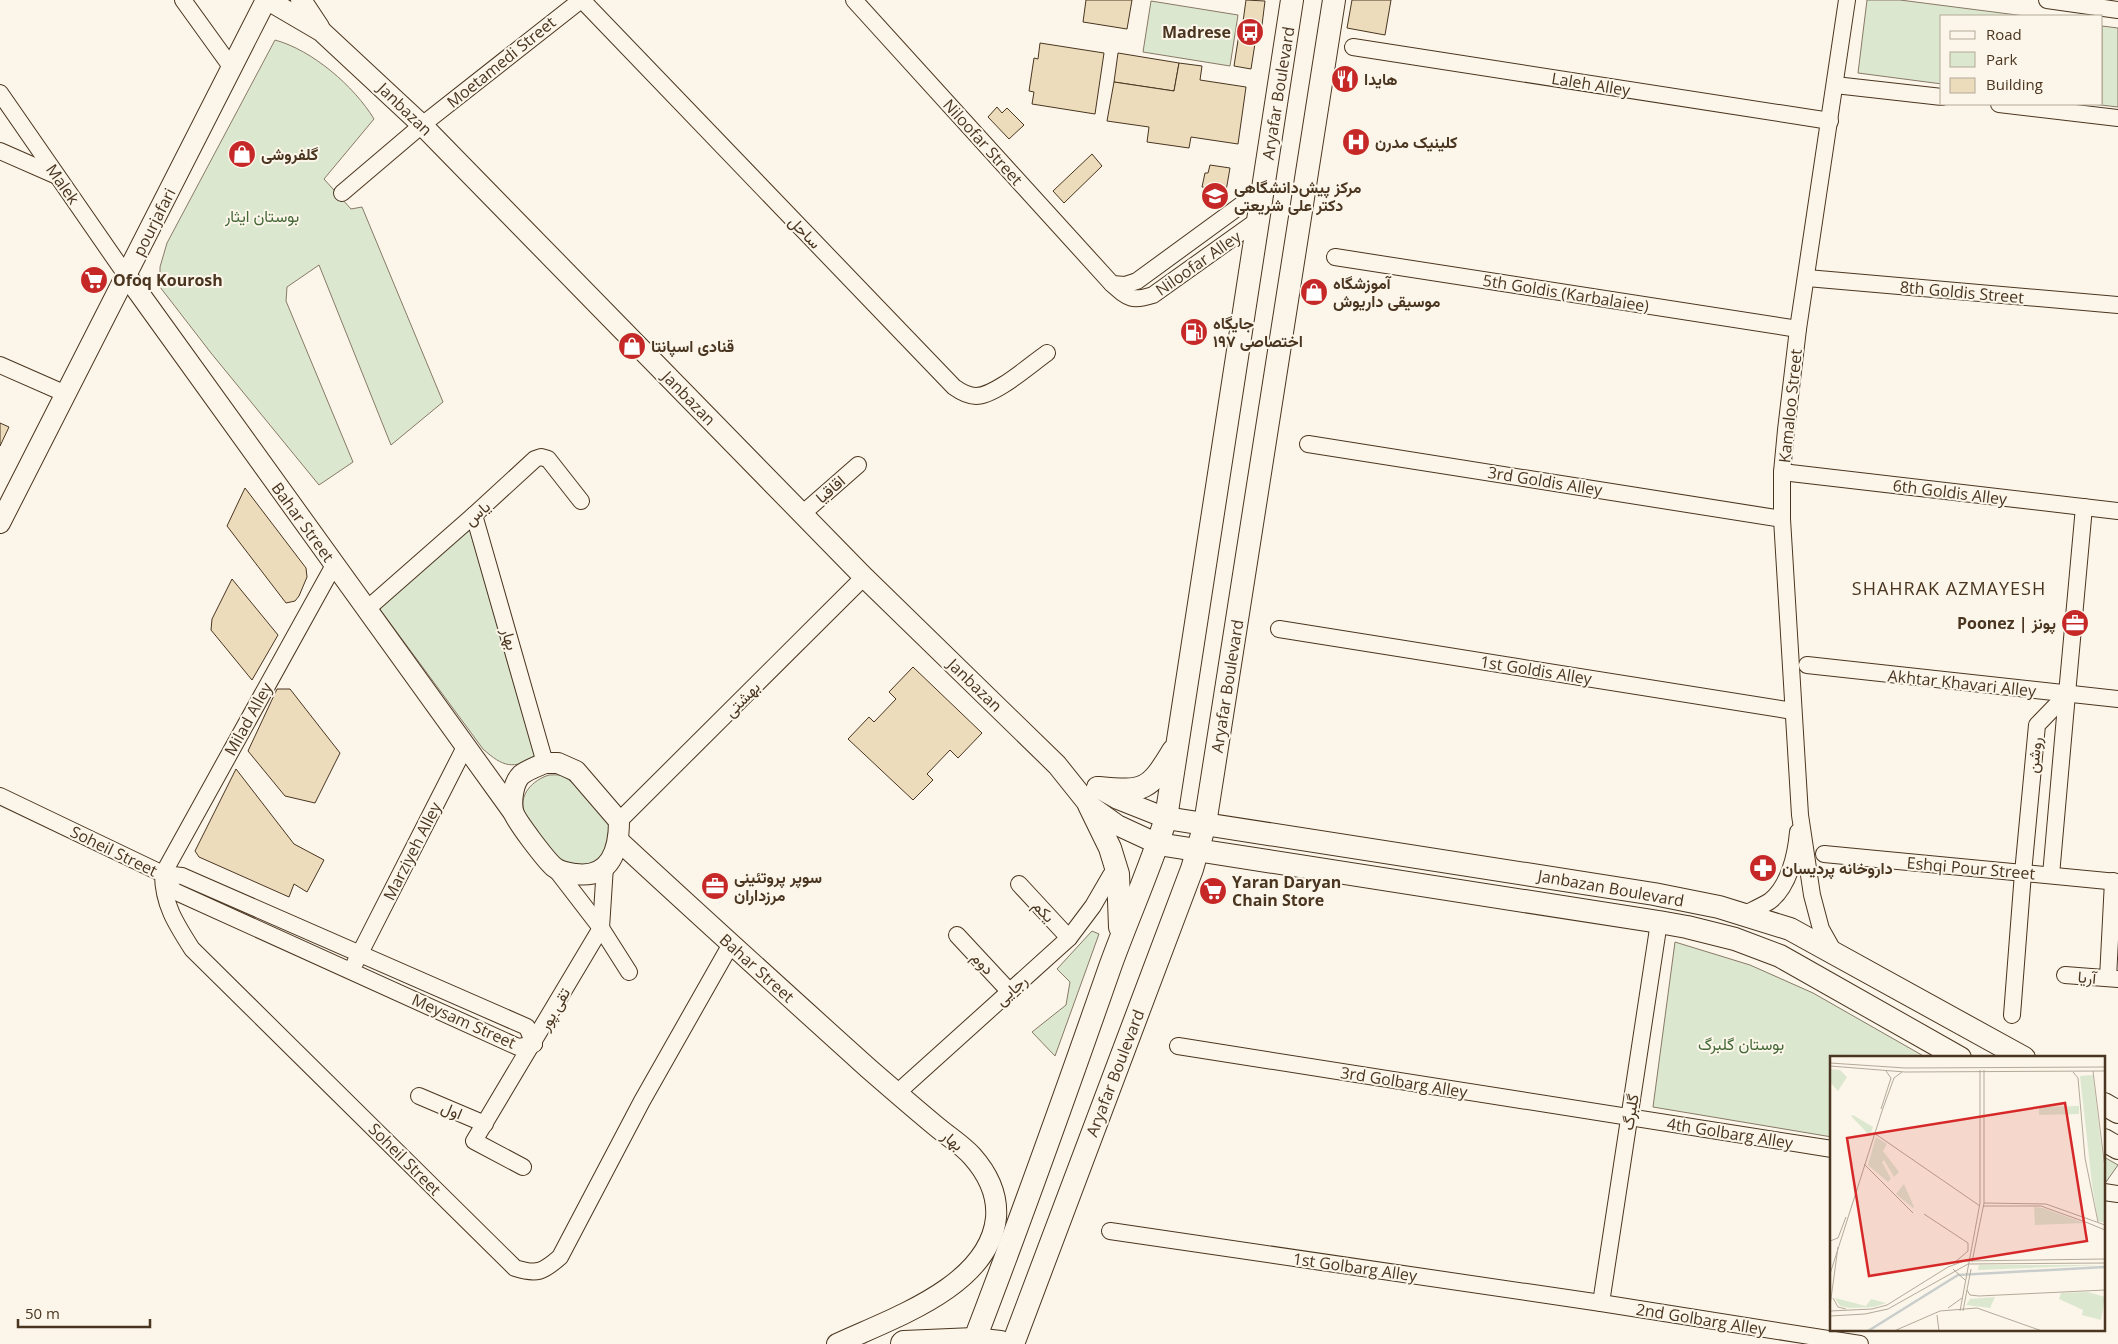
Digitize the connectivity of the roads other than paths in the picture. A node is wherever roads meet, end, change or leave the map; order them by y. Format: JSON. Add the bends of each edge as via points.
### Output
{"nodes":[{"id":1,"x":184,"y":0,"type":"edge"},
{"id":2,"x":267,"y":0,"type":"edge"},
{"id":3,"x":301,"y":0,"type":"edge"},
{"id":4,"x":581,"y":0,"type":"edge"},
{"id":5,"x":854,"y":0,"type":"edge"},
{"id":6,"x":1292,"y":0,"type":"edge"},
{"id":7,"x":1334,"y":0,"type":"edge"},
{"id":8,"x":1847,"y":0,"type":"edge"},
{"id":9,"x":2047,"y":0,"type":"edge"},
{"id":10,"x":563,"y":5,"type":"edge"},
{"id":11,"x":2118,"y":10,"type":"edge"},
{"id":12,"x":321,"y":31,"type":"junction"},
{"id":13,"x":1353,"y":47,"type":"dead end"},
{"id":14,"x":232,"y":68,"type":"junction"},
{"id":15,"x":1836,"y":85,"type":"junction"},
{"id":16,"x":0,"y":93,"type":"edge"},
{"id":17,"x":1940,"y":97,"type":"edge"},
{"id":18,"x":2008,"y":105,"type":"edge"},
{"id":19,"x":2118,"y":118,"type":"edge"},
{"id":20,"x":1830,"y":121,"type":"junction"},
{"id":21,"x":422,"y":124,"type":"junction"},
{"id":22,"x":0,"y":151,"type":"edge"},
{"id":23,"x":57,"y":176,"type":"junction"},
{"id":24,"x":1263,"y":189,"type":"junction"},
{"id":25,"x":342,"y":193,"type":"dead end"},
{"id":26,"x":1258,"y":220,"type":"junction"},
{"id":27,"x":1335,"y":257,"type":"dead end"},
{"id":28,"x":126,"y":275,"type":"junction"},
{"id":29,"x":1807,"y":278,"type":"junction"},
{"id":30,"x":1112,"y":284,"type":"junction"},
{"id":31,"x":2118,"y":305,"type":"edge"},
{"id":32,"x":1798,"y":329,"type":"junction"},
{"id":33,"x":1047,"y":353,"type":"dead end"},
{"id":34,"x":0,"y":365,"type":"edge"},
{"id":35,"x":66,"y":394,"type":"junction"},
{"id":36,"x":1308,"y":444,"type":"dead end"},
{"id":37,"x":858,"y":465,"type":"dead end"},
{"id":38,"x":1782,"y":472,"type":"junction"},
{"id":39,"x":581,"y":501,"type":"dead end"},
{"id":40,"x":2084,"y":507,"type":"junction"},
{"id":41,"x":2118,"y":511,"type":"edge"},
{"id":42,"x":802,"y":514,"type":"junction"},
{"id":43,"x":474,"y":515,"type":"junction"},
{"id":44,"x":1782,"y":519,"type":"junction"},
{"id":45,"x":0,"y":523,"type":"edge"},
{"id":46,"x":334,"y":565,"type":"junction"},
{"id":47,"x":864,"y":577,"type":"junction"},
{"id":48,"x":366,"y":609,"type":"junction"},
{"id":49,"x":1279,"y":629,"type":"dead end"},
{"id":50,"x":1807,"y":665,"type":"dead end"},
{"id":51,"x":2067,"y":694,"type":"junction"},
{"id":52,"x":2118,"y":700,"type":"edge"},
{"id":53,"x":1793,"y":711,"type":"junction"},
{"id":54,"x":1177,"y":744,"type":"junction"},
{"id":55,"x":465,"y":747,"type":"junction"},
{"id":56,"x":545,"y":763,"type":"junction"},
{"id":57,"x":481,"y":768,"type":"junction"},
{"id":58,"x":522,"y":775,"type":"junction"},
{"id":59,"x":0,"y":796,"type":"edge"},
{"id":60,"x":1094,"y":796,"type":"junction"},
{"id":61,"x":513,"y":812,"type":"junction"},
{"id":62,"x":1800,"y":814,"type":"junction"},
{"id":63,"x":1166,"y":818,"type":"junction"},
{"id":64,"x":1205,"y":824,"type":"junction"},
{"id":65,"x":619,"y":831,"type":"junction"},
{"id":66,"x":1158,"y":844,"type":"junction"},
{"id":67,"x":1198,"y":850,"type":"junction"},
{"id":68,"x":1824,"y":854,"type":"dead end"},
{"id":69,"x":606,"y":866,"type":"junction"},
{"id":70,"x":554,"y":867,"type":"junction"},
{"id":71,"x":2023,"y":873,"type":"junction"},
{"id":72,"x":163,"y":874,"type":"junction"},
{"id":73,"x":1112,"y":874,"type":"dead end"},
{"id":74,"x":2051,"y":875,"type":"junction"},
{"id":75,"x":2116,"y":881,"type":"edge"},
{"id":76,"x":1019,"y":884,"type":"dead end"},
{"id":77,"x":1745,"y":914,"type":"junction"},
{"id":78,"x":1659,"y":922,"type":"junction"},
{"id":79,"x":601,"y":928,"type":"junction"},
{"id":80,"x":1790,"y":930,"type":"junction"},
{"id":81,"x":957,"y":935,"type":"dead end"},
{"id":82,"x":1069,"y":938,"type":"junction"},
{"id":83,"x":1120,"y":941,"type":"junction"},
{"id":84,"x":731,"y":944,"type":"junction"},
{"id":85,"x":359,"y":954,"type":"junction"},
{"id":86,"x":1835,"y":954,"type":"junction"},
{"id":87,"x":1780,"y":956,"type":"junction"},
{"id":88,"x":351,"y":970,"type":"junction"},
{"id":89,"x":630,"y":972,"type":"dead end"},
{"id":90,"x":2065,"y":975,"type":"dead end"},
{"id":91,"x":2113,"y":979,"type":"edge"},
{"id":92,"x":1010,"y":992,"type":"junction"},
{"id":93,"x":2012,"y":1015,"type":"dead end"},
{"id":94,"x":534,"y":1044,"type":"junction"},
{"id":95,"x":1178,"y":1046,"type":"dead end"},
{"id":96,"x":1956,"y":1056,"type":"edge"},
{"id":97,"x":2020,"y":1056,"type":"edge"},
{"id":98,"x":897,"y":1093,"type":"junction"},
{"id":99,"x":419,"y":1096,"type":"dead end"},
{"id":100,"x":2106,"y":1105,"type":"edge"},
{"id":101,"x":2118,"y":1112,"type":"edge"},
{"id":102,"x":1629,"y":1118,"type":"junction"},
{"id":103,"x":485,"y":1124,"type":"junction"},
{"id":104,"x":2106,"y":1141,"type":"edge"},
{"id":105,"x":2118,"y":1148,"type":"edge"},
{"id":106,"x":1830,"y":1149,"type":"edge"},
{"id":107,"x":523,"y":1167,"type":"dead end"},
{"id":108,"x":1110,"y":1231,"type":"dead end"},
{"id":109,"x":1601,"y":1303,"type":"junction"},
{"id":110,"x":982,"y":1343,"type":"edge"},
{"id":111,"x":837,"y":1344,"type":"edge"},
{"id":112,"x":904,"y":1344,"type":"edge"},
{"id":113,"x":1013,"y":1344,"type":"edge"},
{"id":114,"x":1860,"y":1344,"type":"edge"}],
"edges":[{"from":1,"to":14,"type":"street"},
{"from":2,"to":12,"type":"street","name":"Janbazan"},
{"from":2,"to":14,"type":"street","name":"pourjafari"},
{"from":3,"to":12,"type":"street","name":"Janbazan"},
{"from":4,"to":10,"type":"street","name":"Moetamedi Street"},
{"from":4,"to":33,"type":"street","name":"ساحل","via":[[954,387],[970,396],[982,395]]},
{"from":5,"to":30,"type":"street","name":"Niloofar Street"},
{"from":6,"to":24,"type":"main road","name":"Aryafar Boulevard"},
{"from":7,"to":64,"type":"main road","name":"Aryafar Boulevard"},
{"from":8,"to":15,"type":"street","name":"Kamaloo Street"},
{"from":9,"to":11,"type":"street"},
{"from":10,"to":21,"type":"street","name":"Moetamedi Street"},
{"from":12,"to":21,"type":"street","name":"Janbazan"},
{"from":13,"to":20,"type":"street","name":"Laleh Alley"},
{"from":14,"to":28,"type":"street","name":"pourjafari"},
{"from":15,"to":17,"type":"street"},
{"from":15,"to":20,"type":"street","name":"Kamaloo Street"},
{"from":16,"to":23,"type":"street","name":"Malek"},
{"from":18,"to":19,"type":"street"},
{"from":20,"to":29,"type":"street","name":"Kamaloo Street"},
{"from":21,"to":25,"type":"street","name":"Moetamedi Street"},
{"from":21,"to":42,"type":"street","name":"Janbazan"},
{"from":22,"to":23,"type":"street"},
{"from":23,"to":28,"type":"street","name":"Malek"},
{"from":24,"to":26,"type":"main road","name":"Aryafar Boulevard"},
{"from":24,"to":30,"type":"street","name":"Niloofar Alley","via":[[1136,281],[1125,285]]},
{"from":26,"to":30,"type":"street","name":"Niloofar Alley","via":[[1152,295],[1134,299]]},
{"from":26,"to":54,"type":"main road","name":"Aryafar Boulevard"},
{"from":27,"to":32,"type":"street","name":"5th Goldis (Karbalaiee)"},
{"from":28,"to":35,"type":"street","name":"pourjafari"},
{"from":28,"to":46,"type":"street","name":"Bahar Street"},
{"from":29,"to":31,"type":"street","name":"8th Goldis Street"},
{"from":29,"to":32,"type":"street","name":"Kamaloo Street"},
{"from":32,"to":38,"type":"street","name":"Kamaloo Street"},
{"from":34,"to":35,"type":"street"},
{"from":35,"to":45,"type":"street","name":"pourjafari"},
{"from":36,"to":44,"type":"street","name":"3rd Goldis Alley"},
{"from":37,"to":42,"type":"street","name":"اقاقیا"},
{"from":38,"to":40,"type":"street","name":"6th Goldis Alley"},
{"from":38,"to":44,"type":"street","name":"Kamaloo Street"},
{"from":39,"to":43,"type":"street","name":"یاس","via":[[548,459],[542,457],[535,459]]},
{"from":40,"to":41,"type":"street","name":"6th Goldis Alley"},
{"from":40,"to":51,"type":"street"},
{"from":42,"to":47,"type":"street","name":"Janbazan"},
{"from":43,"to":48,"type":"street","name":"یاس"},
{"from":43,"to":56,"type":"street","name":"بهار"},
{"from":44,"to":53,"type":"street","name":"Kamaloo Street"},
{"from":46,"to":48,"type":"street","name":"Bahar Street"},
{"from":46,"to":72,"type":"street","name":"Milad Alley"},
{"from":47,"to":60,"type":"street","name":"Janbazan","via":[[1057,765]]},
{"from":47,"to":65,"type":"street","name":"بهشتی"},
{"from":48,"to":55,"type":"street","name":"Bahar Street"},
{"from":49,"to":53,"type":"street","name":"1st Goldis Alley"},
{"from":50,"to":51,"type":"street","name":"Akhtar Khavari Alley"},
{"from":51,"to":52,"type":"street","name":"Akhtar Khavari Alley"},
{"from":51,"to":71,"type":"street","name":"روشن","via":[[2037,725]]},
{"from":51,"to":74,"type":"street"},
{"from":53,"to":62,"type":"street","name":"Kamaloo Street"},
{"from":54,"to":60,"type":"main road","via":[[1147,785]]},
{"from":54,"to":63,"type":"main road","name":"Aryafar Boulevard"},
{"from":55,"to":57,"type":"street","name":"Bahar Street"},
{"from":55,"to":85,"type":"street","name":"Marziyeh Alley"},
{"from":56,"to":58,"type":"street"},
{"from":56,"to":65,"type":"street","via":[[558,763],[576,771]]},
{"from":57,"to":58,"type":"street"},
{"from":57,"to":61,"type":"street","name":"Bahar Street"},
{"from":58,"to":61,"type":"street","via":[[513,794]]},
{"from":59,"to":72,"type":"street","name":"Soheil Street"},
{"from":60,"to":63,"type":"street","name":"Janbazan","via":[[1118,799]]},
{"from":60,"to":66,"type":"street","name":"Janbazan","via":[[1117,825]]},
{"from":60,"to":83,"type":"main road","via":[[1118,874]]},
{"from":61,"to":70,"type":"street"},
{"from":62,"to":77,"type":"street","via":[[1793,858],[1780,891]]},
{"from":62,"to":86,"type":"street","via":[[1812,894],[1822,929]]},
{"from":63,"to":64,"type":"main road","name":"Janbazan Boulevard"},
{"from":63,"to":66,"type":"main road","name":"Aryafar Boulevard"},
{"from":64,"to":67,"type":"main road","name":"Aryafar Boulevard"},
{"from":64,"to":77,"type":"main road","name":"Janbazan Boulevard","via":[[1654,894]]},
{"from":65,"to":69,"type":"street","via":[[613,856]]},
{"from":65,"to":84,"type":"street","name":"Bahar Street"},
{"from":66,"to":67,"type":"main road","name":"Janbazan Boulevard"},
{"from":66,"to":83,"type":"main road","name":"Aryafar Boulevard"},
{"from":67,"to":78,"type":"main road","name":"Janbazan Boulevard"},
{"from":67,"to":113,"type":"main road","name":"Aryafar Boulevard"},
{"from":68,"to":71,"type":"street","name":"Eshqi Pour Street"},
{"from":69,"to":70,"type":"street","via":[[580,875]]},
{"from":69,"to":79,"type":"street"},
{"from":70,"to":79,"type":"street"},
{"from":71,"to":74,"type":"street","name":"Eshqi Pour Street"},
{"from":71,"to":93,"type":"street","name":"روشن"},
{"from":72,"to":84,"type":"street","name":"Soheil Street","via":[[163,892],[170,911],[192,949],[515,1268],[530,1273],[547,1269],[560,1257],[642,1101]]},
{"from":72,"to":85,"type":"street","name":"Meysam Street","via":[[182,876]]},
{"from":72,"to":88,"type":"street","name":"Meysam Street","via":[[174,891]]},
{"from":73,"to":82,"type":"street","name":"رجایی"},
{"from":74,"to":75,"type":"street","name":"Eshqi Pour Street"},
{"from":75,"to":91,"type":"street","name":"آریا"},
{"from":76,"to":82,"type":"street","name":"یکم"},
{"from":77,"to":80,"type":"main road","name":"Janbazan Boulevard"},
{"from":78,"to":87,"type":"main road","name":"Janbazan Boulevard","via":[[1735,939]]},
{"from":78,"to":102,"type":"street","name":"گلبرگ"},
{"from":79,"to":89,"type":"street"},
{"from":79,"to":94,"type":"street","name":"تقی پور"},
{"from":80,"to":86,"type":"main road","name":"Janbazan Boulevard"},
{"from":80,"to":87,"type":"main road"},
{"from":81,"to":92,"type":"street","name":"دوم"},
{"from":82,"to":92,"type":"street","name":"رجایی"},
{"from":83,"to":110,"type":"main road","name":"Aryafar Boulevard"},
{"from":84,"to":98,"type":"street","name":"Bahar Street"},
{"from":85,"to":88,"type":"street","name":"Marziyeh Alley"},
{"from":85,"to":94,"type":"street","name":"Meysam Street","via":[[527,1027]]},
{"from":86,"to":97,"type":"main road","name":"Janbazan Boulevard"},
{"from":87,"to":96,"type":"main road","name":"Janbazan Boulevard"},
{"from":88,"to":94,"type":"street","name":"Meysam Street","via":[[518,1048]]},
{"from":90,"to":91,"type":"street","name":"آریا"},
{"from":92,"to":98,"type":"street","name":"رجایی"},
{"from":94,"to":103,"type":"street","name":"تقی پور"},
{"from":95,"to":102,"type":"street","name":"3rd Golbarg Alley"},
{"from":98,"to":111,"type":"street","name":"بهار","via":[[971,1155],[988,1177],[995,1197],[996,1218],[988,1245],[954,1284],[913,1310]]},
{"from":99,"to":103,"type":"street","name":"اول"},
{"from":100,"to":101,"type":"main road"},
{"from":102,"to":106,"type":"street","name":"4th Golbarg Alley"},
{"from":102,"to":109,"type":"street","name":"گلبرگ"},
{"from":103,"to":107,"type":"street","name":"تقی پور","via":[[474,1141]]},
{"from":104,"to":105,"type":"main road"},
{"from":108,"to":109,"type":"street","name":"1st Golbarg Alley"},
{"from":109,"to":114,"type":"street","name":"2nd Golbarg Alley"},
{"from":110,"to":112,"type":"highway"}]}
